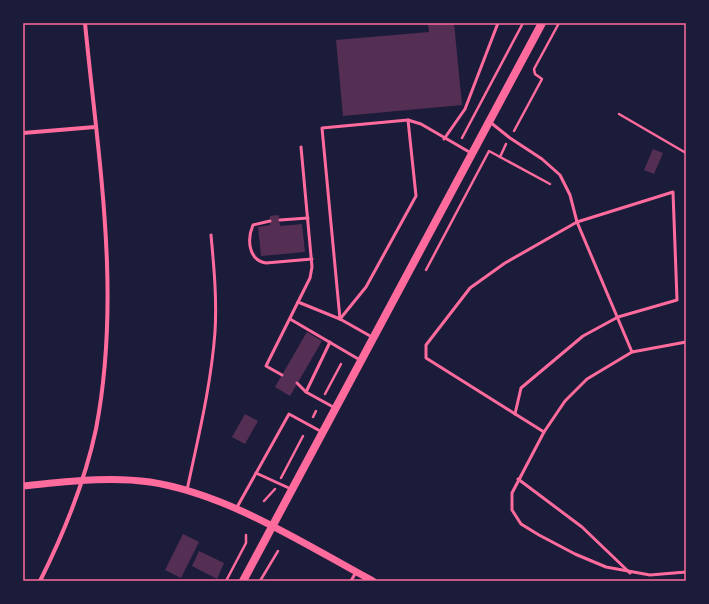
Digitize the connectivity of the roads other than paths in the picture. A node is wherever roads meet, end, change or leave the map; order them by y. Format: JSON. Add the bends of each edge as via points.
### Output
{"nodes":[{"id":1,"x":85,"y":23,"type":"edge"},
{"id":2,"x":498,"y":23,"type":"edge"},
{"id":3,"x":542,"y":23,"type":"edge"},
{"id":4,"x":408,"y":120,"type":"junction"},
{"id":5,"x":488,"y":121,"type":"junction"},
{"id":6,"x":95,"y":127,"type":"junction"},
{"id":7,"x":23,"y":133,"type":"edge"},
{"id":8,"x":444,"y":139,"type":"junction"},
{"id":9,"x":302,"y":147,"type":"dead end"},
{"id":10,"x":471,"y":153,"type":"junction"},
{"id":11,"x":308,"y":218,"type":"junction"},
{"id":12,"x":280,"y":220,"type":"dead end"},
{"id":13,"x":270,"y":221,"type":"dead end"},
{"id":14,"x":577,"y":222,"type":"junction"},
{"id":15,"x":211,"y":235,"type":"dead end"},
{"id":16,"x":312,"y":259,"type":"junction"},
{"id":17,"x":298,"y":302,"type":"junction"},
{"id":18,"x":618,"y":317,"type":"junction"},
{"id":19,"x":290,"y":319,"type":"junction"},
{"id":20,"x":340,"y":319,"type":"junction"},
{"id":21,"x":372,"y":337,"type":"junction"},
{"id":22,"x":330,"y":342,"type":"junction"},
{"id":23,"x":686,"y":342,"type":"edge"},
{"id":24,"x":632,"y":352,"type":"junction"},
{"id":25,"x":360,"y":360,"type":"junction"},
{"id":26,"x":282,"y":375,"type":"dead end"},
{"id":27,"x":297,"y":383,"type":"dead end"},
{"id":28,"x":306,"y":392,"type":"junction"},
{"id":29,"x":335,"y":408,"type":"junction"},
{"id":30,"x":515,"y":414,"type":"junction"},
{"id":31,"x":322,"y":432,"type":"junction"},
{"id":32,"x":544,"y":432,"type":"junction"},
{"id":33,"x":256,"y":473,"type":"junction"},
{"id":34,"x":518,"y":479,"type":"junction"},
{"id":35,"x":81,"y":481,"type":"junction"},
{"id":36,"x":23,"y":486,"type":"edge"},
{"id":37,"x":291,"y":489,"type":"junction"},
{"id":38,"x":187,"y":490,"type":"junction"},
{"id":39,"x":236,"y":508,"type":"junction"},
{"id":40,"x":272,"y":527,"type":"junction"},
{"id":41,"x":356,"y":572,"type":"junction"},
{"id":42,"x":686,"y":572,"type":"edge"},
{"id":43,"x":630,"y":573,"type":"junction"},
{"id":44,"x":40,"y":581,"type":"edge"},
{"id":45,"x":243,"y":581,"type":"edge"},
{"id":46,"x":351,"y":581,"type":"edge"},
{"id":47,"x":373,"y":581,"type":"edge"}],
"edges":[{"from":1,"to":6,"type":"street"},
{"from":2,"to":8,"type":"lane","via":[[465,109]]},
{"from":3,"to":5,"type":"main road"},
{"from":4,"to":8,"type":"lane","via":[[421,124]]},
{"from":4,"to":20,"type":"lane","via":[[416,196],[366,287]]},
{"from":4,"to":20,"type":"lane","via":[[322,128]]},
{"from":5,"to":10,"type":"main road"},
{"from":5,"to":14,"type":"lane","via":[[560,175],[570,195]]},
{"from":6,"to":7,"type":"street"},
{"from":6,"to":35,"type":"street","via":[[108,265],[108,320],[101,398]]},
{"from":8,"to":10,"type":"lane"},
{"from":9,"to":11,"type":"lane"},
{"from":10,"to":21,"type":"main road"},
{"from":11,"to":12,"type":"lane"},
{"from":11,"to":16,"type":"lane"},
{"from":13,"to":16,"type":"lane","via":[[253,225],[250,233],[249,245],[260,262]]},
{"from":14,"to":18,"type":"lane"},
{"from":14,"to":18,"type":"lane","via":[[673,192],[677,300]]},
{"from":14,"to":30,"type":"lane","via":[[506,262],[470,288],[426,346],[426,358]]},
{"from":15,"to":38,"type":"lane","via":[[215,282],[215,332],[205,407]]},
{"from":16,"to":17,"type":"lane","via":[[310,278]]},
{"from":17,"to":19,"type":"lane"},
{"from":17,"to":20,"type":"lane"},
{"from":18,"to":24,"type":"lane"},
{"from":18,"to":30,"type":"lane","via":[[583,336],[520,388]]},
{"from":19,"to":22,"type":"lane"},
{"from":19,"to":26,"type":"lane","via":[[266,366]]},
{"from":20,"to":21,"type":"lane"},
{"from":21,"to":25,"type":"main road"},
{"from":22,"to":25,"type":"lane"},
{"from":22,"to":28,"type":"lane"},
{"from":23,"to":24,"type":"lane"},
{"from":24,"to":32,"type":"lane","via":[[575,389]]},
{"from":25,"to":29,"type":"main road"},
{"from":27,"to":28,"type":"lane"},
{"from":28,"to":29,"type":"lane"},
{"from":29,"to":31,"type":"main road"},
{"from":30,"to":32,"type":"lane"},
{"from":31,"to":33,"type":"lane","via":[[289,414]]},
{"from":31,"to":37,"type":"main road"},
{"from":32,"to":34,"type":"lane"},
{"from":33,"to":37,"type":"lane"},
{"from":33,"to":39,"type":"lane"},
{"from":34,"to":43,"type":"lane","via":[[582,527]]},
{"from":34,"to":43,"type":"lane","via":[[512,493],[512,510],[522,524],[575,554],[606,568]]},
{"from":35,"to":36,"type":"street"},
{"from":35,"to":38,"type":"street","via":[[131,480]]},
{"from":35,"to":44,"type":"street"},
{"from":37,"to":40,"type":"main road"},
{"from":38,"to":39,"type":"street"},
{"from":39,"to":40,"type":"street"},
{"from":40,"to":41,"type":"street"},
{"from":40,"to":45,"type":"main road"},
{"from":41,"to":46,"type":"lane"},
{"from":41,"to":47,"type":"street"},
{"from":42,"to":43,"type":"lane","via":[[650,575]]}]}
